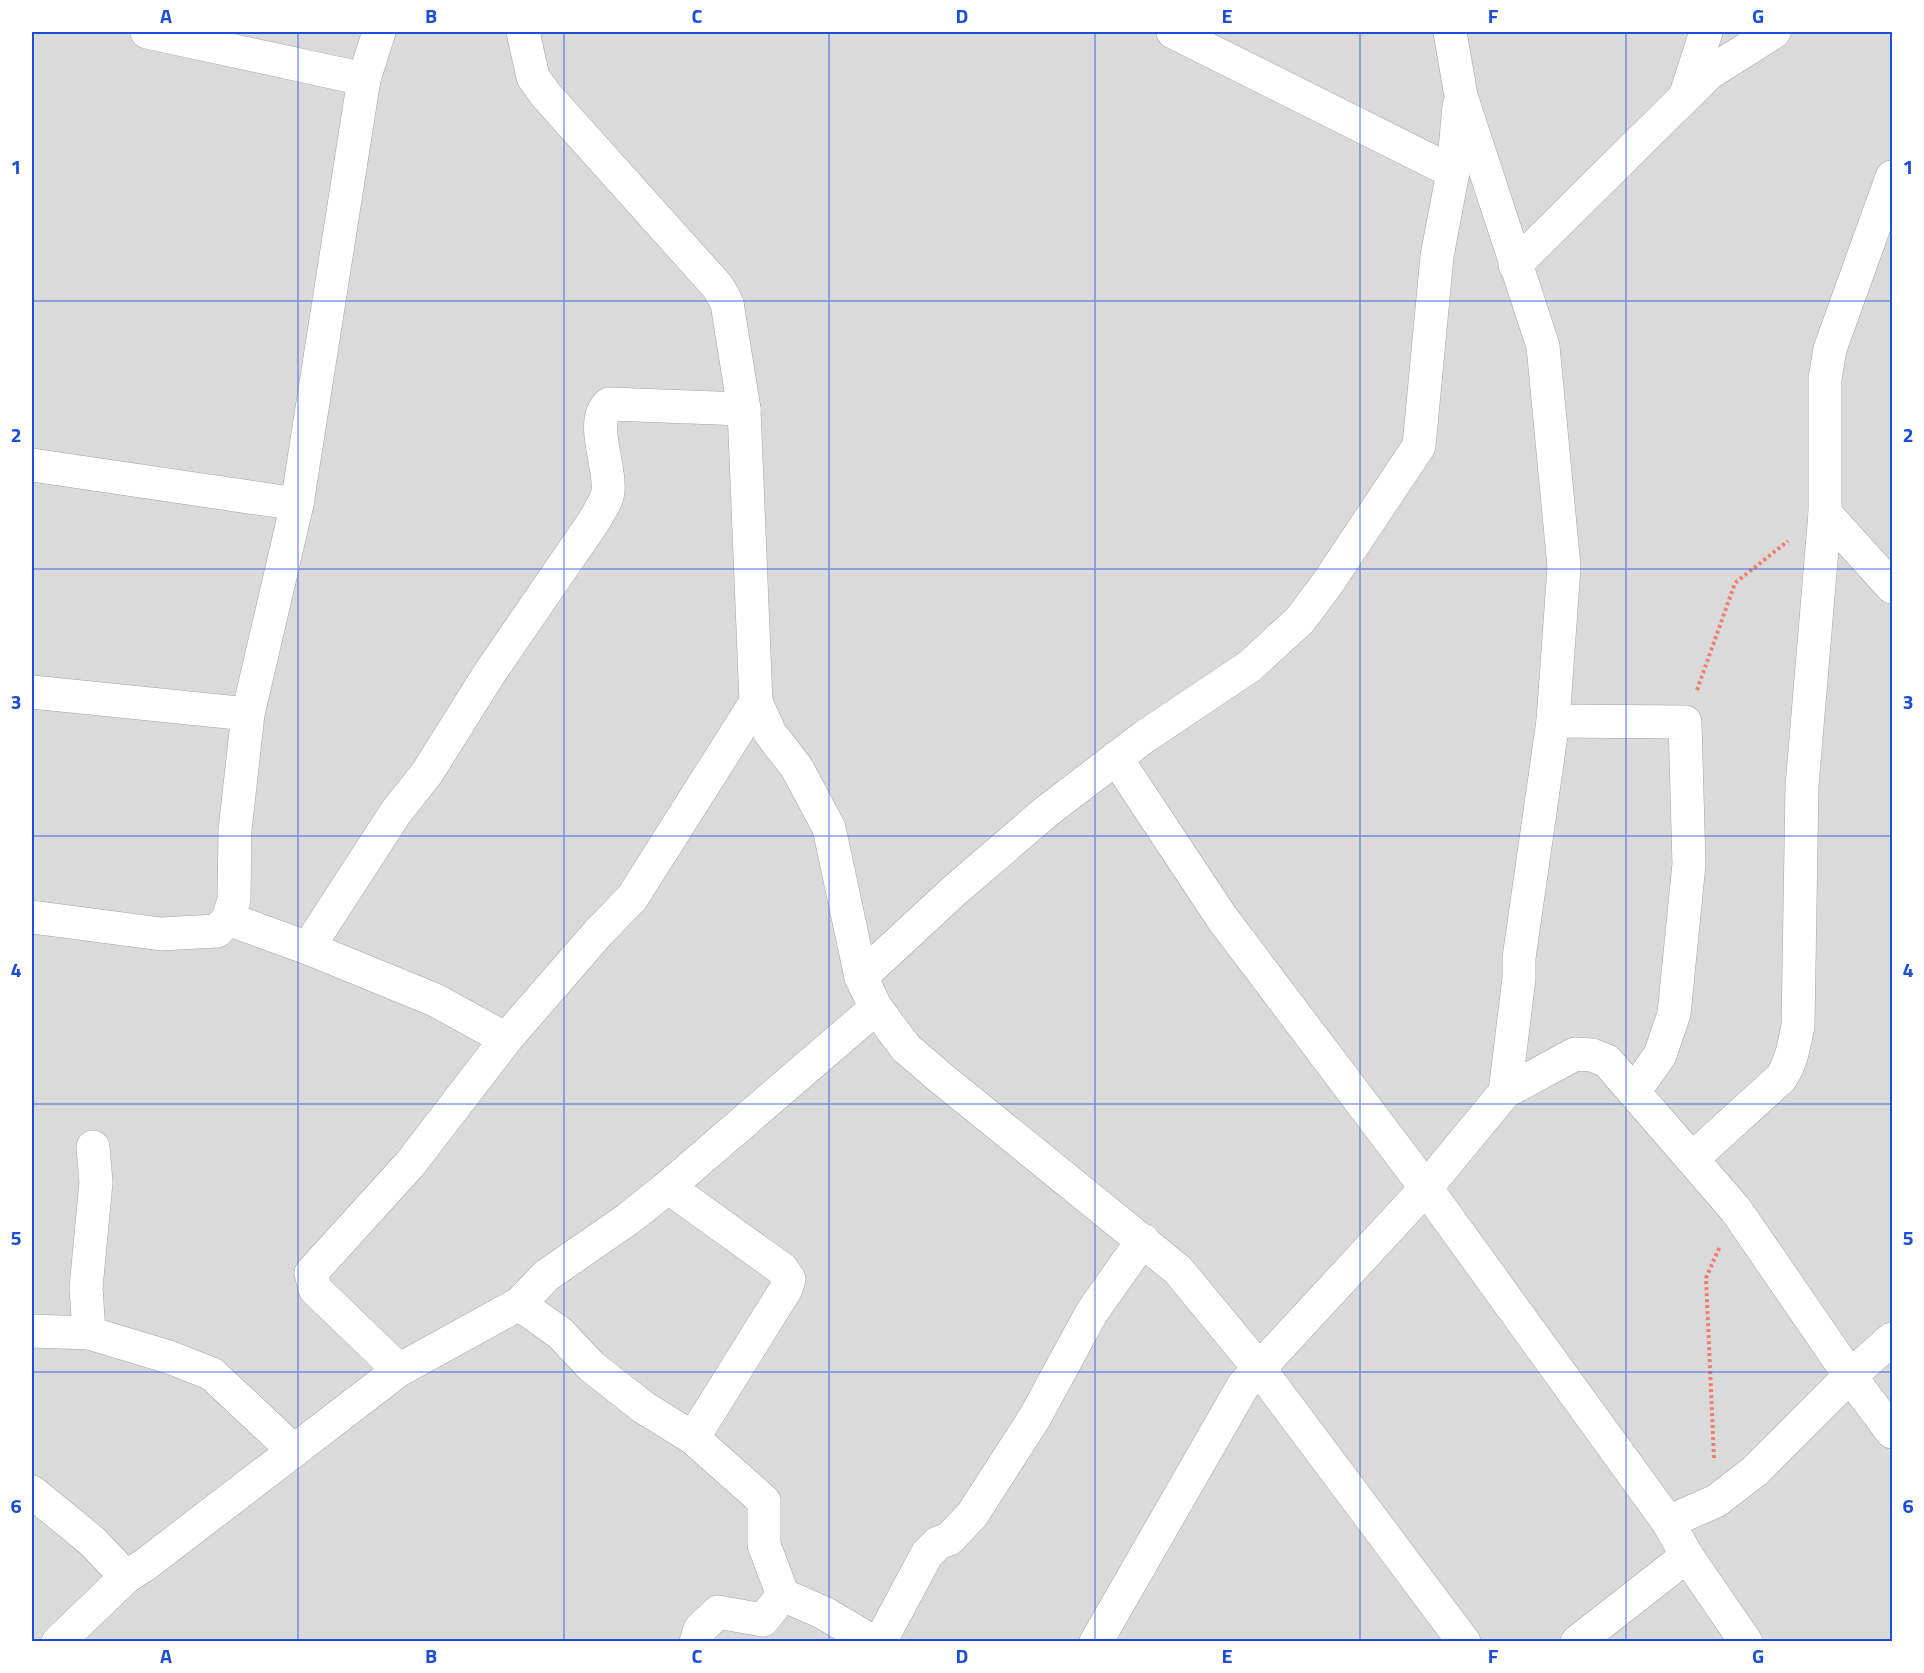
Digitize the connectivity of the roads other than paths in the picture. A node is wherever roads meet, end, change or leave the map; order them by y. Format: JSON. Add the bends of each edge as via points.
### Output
{"nodes":[{"id":1,"x":147,"y":32,"type":"edge"},
{"id":2,"x":379,"y":32,"type":"edge"},
{"id":3,"x":523,"y":32,"type":"edge"},
{"id":4,"x":1173,"y":32,"type":"edge"},
{"id":5,"x":1706,"y":32,"type":"edge"},
{"id":6,"x":1774,"y":32,"type":"edge"},
{"id":7,"x":1444,"y":36,"type":"edge"},
{"id":8,"x":364,"y":79,"type":"junction"},
{"id":9,"x":1461,"y":96,"type":"junction"},
{"id":10,"x":1685,"y":96,"type":"junction"},
{"id":11,"x":1453,"y":172,"type":"junction"},
{"id":12,"x":1893,"y":177,"type":"edge"},
{"id":13,"x":1515,"y":265,"type":"junction"},
{"id":14,"x":744,"y":409,"type":"junction"},
{"id":15,"x":32,"y":465,"type":"edge"},
{"id":16,"x":297,"y":504,"type":"junction"},
{"id":17,"x":1825,"y":513,"type":"junction"},
{"id":18,"x":1893,"y":587,"type":"edge"},
{"id":19,"x":32,"y":692,"type":"edge"},
{"id":20,"x":756,"y":702,"type":"junction"},
{"id":21,"x":248,"y":714,"type":"junction"},
{"id":22,"x":1553,"y":721,"type":"junction"},
{"id":23,"x":1116,"y":758,"type":"junction"},
{"id":24,"x":32,"y":917,"type":"edge"},
{"id":25,"x":228,"y":919,"type":"junction"},
{"id":26,"x":308,"y":948,"type":"junction"},
{"id":27,"x":861,"y":977,"type":"junction"},
{"id":28,"x":876,"y":1008,"type":"junction"},
{"id":29,"x":506,"y":1039,"type":"junction"},
{"id":30,"x":1505,"y":1092,"type":"junction"},
{"id":31,"x":1634,"y":1092,"type":"junction"},
{"id":32,"x":93,"y":1147,"type":"dead end"},
{"id":33,"x":1692,"y":1159,"type":"junction"},
{"id":34,"x":668,"y":1187,"type":"junction"},
{"id":35,"x":1426,"y":1188,"type":"junction"},
{"id":36,"x":1143,"y":1240,"type":"junction"},
{"id":37,"x":519,"y":1304,"type":"junction"},
{"id":38,"x":32,"y":1331,"type":"edge"},
{"id":39,"x":89,"y":1333,"type":"junction"},
{"id":40,"x":1893,"y":1339,"type":"edge"},
{"id":41,"x":1258,"y":1367,"type":"junction"},
{"id":42,"x":399,"y":1370,"type":"junction"},
{"id":43,"x":1850,"y":1376,"type":"junction"},
{"id":44,"x":1893,"y":1432,"type":"edge"},
{"id":45,"x":693,"y":1438,"type":"junction"},
{"id":46,"x":294,"y":1451,"type":"junction"},
{"id":47,"x":32,"y":1492,"type":"edge"},
{"id":48,"x":1668,"y":1522,"type":"junction"},
{"id":49,"x":1687,"y":1556,"type":"junction"},
{"id":50,"x":126,"y":1577,"type":"junction"},
{"id":51,"x":783,"y":1595,"type":"junction"},
{"id":52,"x":1448,"y":1634,"type":"edge"},
{"id":53,"x":58,"y":1641,"type":"edge"},
{"id":54,"x":696,"y":1641,"type":"edge"},
{"id":55,"x":873,"y":1641,"type":"edge"},
{"id":56,"x":880,"y":1641,"type":"edge"},
{"id":57,"x":1096,"y":1641,"type":"edge"},
{"id":58,"x":1578,"y":1641,"type":"edge"},
{"id":59,"x":1746,"y":1641,"type":"edge"}],
"edges":[{"from":1,"to":8,"type":"street"},
{"from":2,"to":8,"type":"street"},
{"from":3,"to":14,"type":"street","via":[[533,77],[545,94],[723,295]]},
{"from":4,"to":11,"type":"street"},
{"from":5,"to":10,"type":"street"},
{"from":6,"to":10,"type":"street","via":[[1709,73]]},
{"from":7,"to":9,"type":"street"},
{"from":8,"to":16,"type":"street"},
{"from":9,"to":11,"type":"street"},
{"from":9,"to":13,"type":"street"},
{"from":10,"to":13,"type":"street"},
{"from":11,"to":23,"type":"street","via":[[1437,256],[1419,446],[1299,620],[1250,666]]},
{"from":12,"to":17,"type":"street","via":[[1830,349],[1825,379]]},
{"from":13,"to":22,"type":"street","via":[[1543,346],[1551,407],[1564,567]]},
{"from":14,"to":20,"type":"street"},
{"from":14,"to":26,"type":"street","via":[[609,404],[602,410],[598,421],[608,469],[608,494],[594,521]]},
{"from":15,"to":16,"type":"street"},
{"from":16,"to":21,"type":"street"},
{"from":17,"to":18,"type":"street"},
{"from":17,"to":33,"type":"street","via":[[1802,786],[1798,1026],[1794,1047],[1789,1067],[1781,1078]]},
{"from":19,"to":21,"type":"street"},
{"from":20,"to":27,"type":"street","via":[[770,734],[797,768],[830,828]]},
{"from":20,"to":29,"type":"street","via":[[632,898]]},
{"from":21,"to":25,"type":"street","via":[[235,830],[234,900]]},
{"from":22,"to":30,"type":"street","via":[[1519,958],[1520,978]]},
{"from":22,"to":31,"type":"street","via":[[1685,722],[1689,864],[1674,1014],[1660,1055]]},
{"from":23,"to":27,"type":"street","via":[[954,890]]},
{"from":23,"to":35,"type":"street","via":[[1222,918]]},
{"from":24,"to":25,"type":"street","via":[[161,934],[217,931]]},
{"from":25,"to":26,"type":"street"},
{"from":26,"to":29,"type":"street","via":[[435,1000]]},
{"from":27,"to":28,"type":"street"},
{"from":28,"to":34,"type":"street"},
{"from":28,"to":36,"type":"street","via":[[906,1048]]},
{"from":29,"to":42,"type":"street","via":[[410,1164],[311,1273],[315,1289]]},
{"from":30,"to":31,"type":"street","via":[[1575,1054],[1607,1061]]},
{"from":30,"to":35,"type":"street"},
{"from":31,"to":33,"type":"street"},
{"from":32,"to":39,"type":"street","via":[[96,1182],[86,1288]]},
{"from":33,"to":43,"type":"street","via":[[1736,1210]]},
{"from":34,"to":37,"type":"street","via":[[547,1275]]},
{"from":34,"to":45,"type":"street","via":[[782,1269],[789,1279]]},
{"from":35,"to":41,"type":"street"},
{"from":35,"to":48,"type":"street"},
{"from":36,"to":41,"type":"street","via":[[1178,1270]]},
{"from":36,"to":56,"type":"street","via":[[1092,1312],[1035,1417],[972,1515],[949,1539],[927,1554]]},
{"from":37,"to":42,"type":"street"},
{"from":37,"to":45,"type":"street","via":[[560,1333],[591,1366],[643,1407]]},
{"from":38,"to":39,"type":"street"},
{"from":39,"to":46,"type":"street","via":[[212,1374]]},
{"from":40,"to":43,"type":"street"},
{"from":41,"to":52,"type":"street"},
{"from":41,"to":57,"type":"street","via":[[1233,1400]]},
{"from":42,"to":46,"type":"street"},
{"from":43,"to":44,"type":"street"},
{"from":43,"to":48,"type":"street","via":[[1755,1471],[1716,1501]]},
{"from":45,"to":51,"type":"street","via":[[764,1501],[764,1545]]},
{"from":46,"to":50,"type":"street"},
{"from":47,"to":50,"type":"street","via":[[92,1541]]},
{"from":48,"to":49,"type":"street"},
{"from":49,"to":58,"type":"street"},
{"from":49,"to":59,"type":"street"},
{"from":50,"to":53,"type":"street"},
{"from":51,"to":54,"type":"street","via":[[763,1620],[718,1612],[700,1629]]},
{"from":51,"to":55,"type":"street","via":[[824,1612]]}]}
